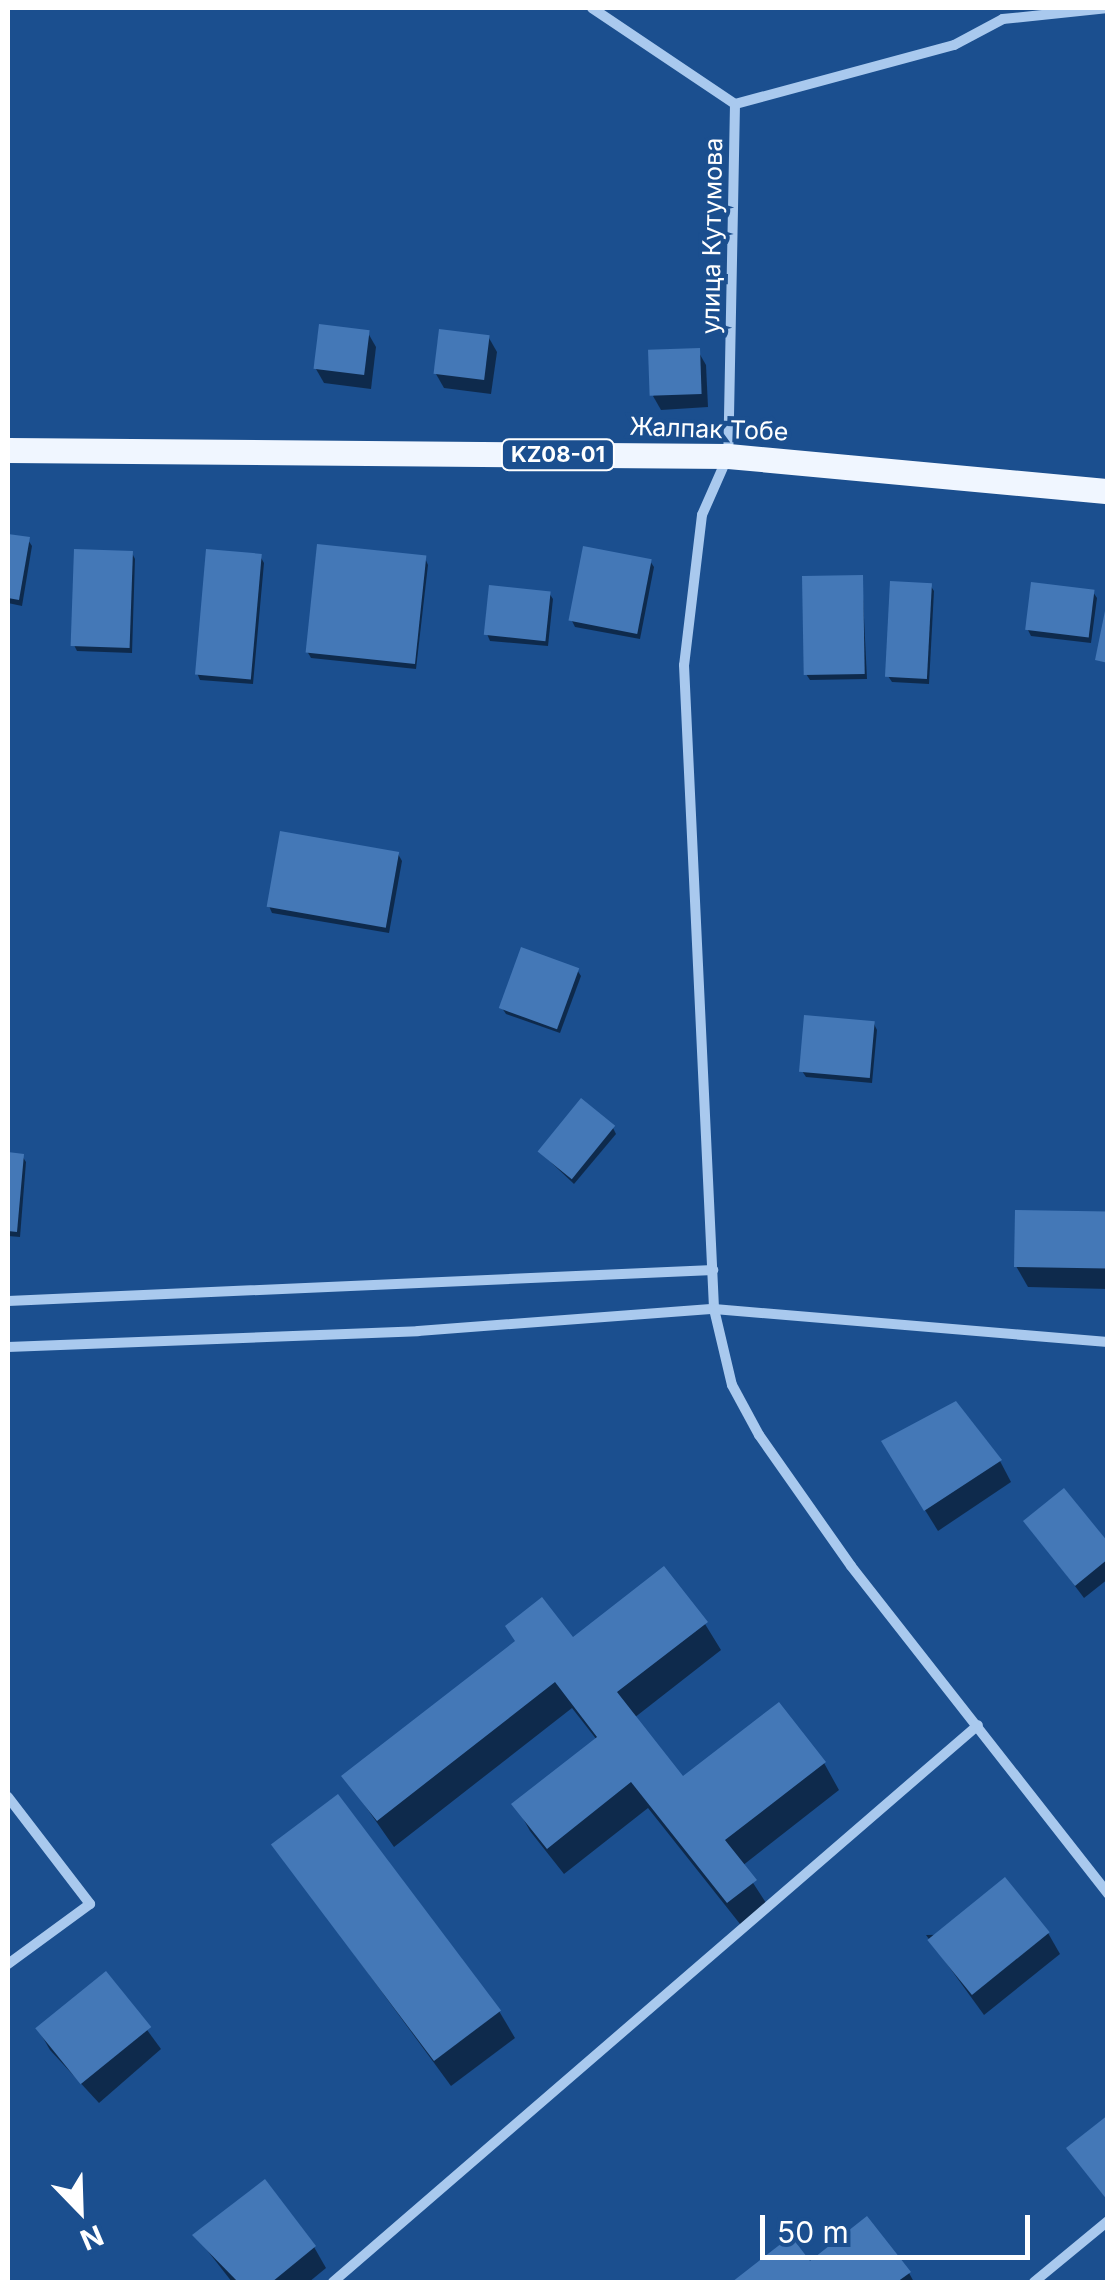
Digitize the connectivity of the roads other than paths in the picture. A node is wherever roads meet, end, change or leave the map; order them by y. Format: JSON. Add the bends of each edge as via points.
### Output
{"nodes":[{"id":1,"x":592,"y":8,"type":"edge"},
{"id":2,"x":1108,"y":8,"type":"edge"},
{"id":3,"x":1005,"y":13,"type":"edge"},
{"id":4,"x":735,"y":104,"type":"junction"},
{"id":5,"x":8,"y":450,"type":"edge"},
{"id":6,"x":728,"y":456,"type":"junction"},
{"id":7,"x":1108,"y":492,"type":"edge"},
{"id":8,"x":713,"y":1270,"type":"junction"},
{"id":9,"x":8,"y":1301,"type":"edge"},
{"id":10,"x":714,"y":1309,"type":"junction"},
{"id":11,"x":1108,"y":1342,"type":"edge"},
{"id":12,"x":8,"y":1347,"type":"edge"},
{"id":13,"x":978,"y":1725,"type":"junction"},
{"id":14,"x":8,"y":1797,"type":"edge"},
{"id":15,"x":1108,"y":1894,"type":"edge"},
{"id":16,"x":8,"y":1964,"type":"edge"},
{"id":17,"x":1108,"y":2221,"type":"edge"},
{"id":18,"x":332,"y":2282,"type":"edge"},
{"id":19,"x":1034,"y":2282,"type":"edge"}],
"edges":[{"from":1,"to":4,"type":"street"},
{"from":2,"to":3,"type":"street","name":"улица Кутумова"},
{"from":3,"to":4,"type":"street","name":"улица Кутумова","via":[[954,45]]},
{"from":4,"to":6,"type":"street","name":"улица Кутумова"},
{"from":5,"to":6,"type":"main road","name":"Жалпак Тобе","number":"KZ08-01"},
{"from":6,"to":7,"type":"main road","name":"Жалпак Тобе","number":"KZ08-01"},
{"from":6,"to":8,"type":"street","via":[[702,514],[684,665]]},
{"from":8,"to":9,"type":"street"},
{"from":8,"to":10,"type":"street"},
{"from":10,"to":11,"type":"street"},
{"from":10,"to":12,"type":"street","via":[[418,1331]]},
{"from":10,"to":13,"type":"street","via":[[732,1385],[759,1435]]},
{"from":13,"to":15,"type":"street"},
{"from":13,"to":18,"type":"street"},
{"from":14,"to":16,"type":"street","via":[[90,1904]]},
{"from":17,"to":19,"type":"street"}]}
